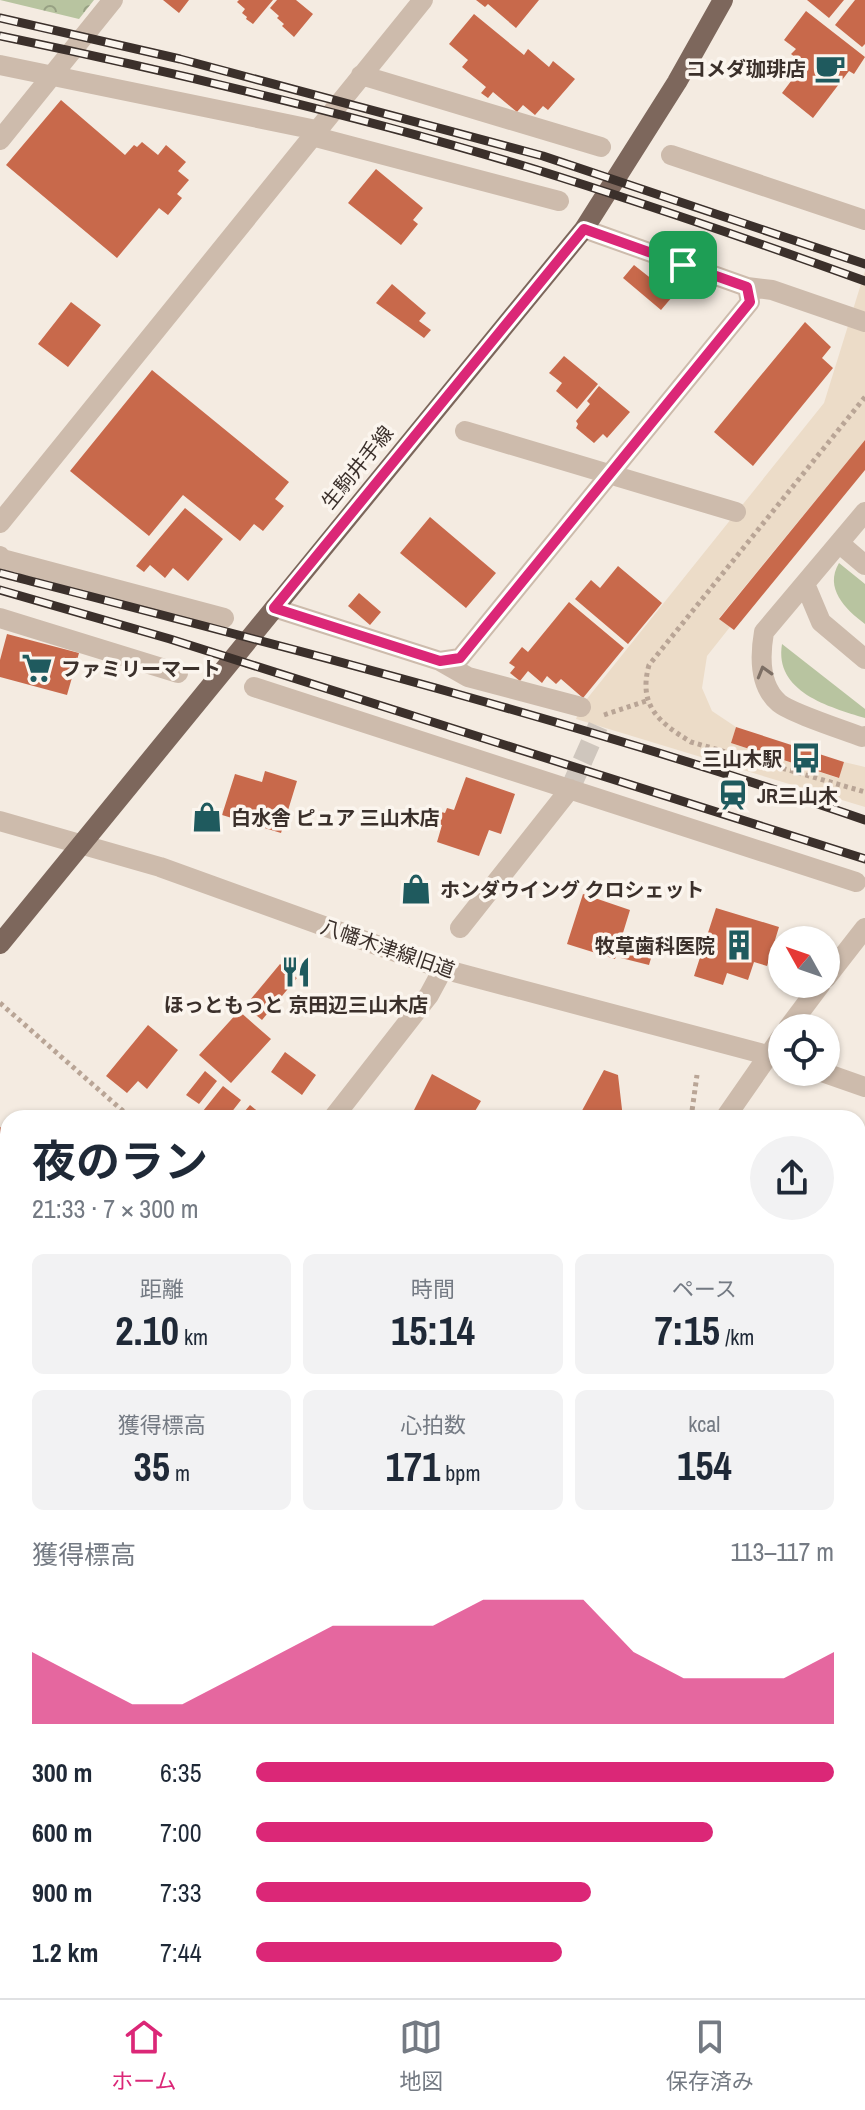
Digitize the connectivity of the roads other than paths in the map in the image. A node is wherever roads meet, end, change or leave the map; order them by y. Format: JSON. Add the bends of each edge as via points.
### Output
{"nodes":[{"id":1,"x":113,"y":0,"type":"edge"},
{"id":2,"x":423,"y":0,"type":"edge"},
{"id":3,"x":723,"y":0,"type":"edge"},
{"id":4,"x":0,"y":65,"type":"edge"},
{"id":5,"x":53,"y":75,"type":"junction"},
{"id":6,"x":361,"y":75,"type":"junction"},
{"id":7,"x":314,"y":133,"type":"junction"},
{"id":8,"x":0,"y":140,"type":"edge"},
{"id":9,"x":601,"y":147,"type":"dead end"},
{"id":10,"x":671,"y":155,"type":"dead end"},
{"id":11,"x":559,"y":201,"type":"dead end"},
{"id":12,"x":865,"y":220,"type":"edge"},
{"id":13,"x":584,"y":229,"type":"junction"},
{"id":14,"x":747,"y":287,"type":"junction"},
{"id":15,"x":865,"y":322,"type":"edge"},
{"id":16,"x":465,"y":431,"type":"dead end"},
{"id":17,"x":607,"y":474,"type":"junction"},
{"id":18,"x":736,"y":512,"type":"dead end"},
{"id":19,"x":865,"y":512,"type":"edge"},
{"id":20,"x":0,"y":523,"type":"edge"},
{"id":21,"x":839,"y":543,"type":"junction"},
{"id":22,"x":0,"y":556,"type":"edge"},
{"id":23,"x":865,"y":565,"type":"edge"},
{"id":24,"x":805,"y":584,"type":"junction"},
{"id":25,"x":274,"y":608,"type":"junction"},
{"id":26,"x":0,"y":618,"type":"edge"},
{"id":27,"x":224,"y":618,"type":"dead end"},
{"id":28,"x":865,"y":659,"type":"edge"},
{"id":29,"x":440,"y":661,"type":"junction"},
{"id":30,"x":178,"y":673,"type":"dead end"},
{"id":31,"x":254,"y":687,"type":"dead end"},
{"id":32,"x":581,"y":707,"type":"dead end"},
{"id":33,"x":865,"y":736,"type":"edge"},
{"id":34,"x":570,"y":789,"type":"junction"},
{"id":35,"x":0,"y":821,"type":"edge"},
{"id":36,"x":81,"y":845,"type":"junction"},
{"id":37,"x":856,"y":882,"type":"dead end"},
{"id":38,"x":460,"y":928,"type":"dead end"},
{"id":39,"x":865,"y":928,"type":"edge"},
{"id":40,"x":0,"y":944,"type":"edge"},
{"id":41,"x":840,"y":960,"type":"edge"},
{"id":42,"x":443,"y":969,"type":"junction"},
{"id":43,"x":768,"y":1054,"type":"edge"},
{"id":44,"x":768,"y":1065,"type":"edge"},
{"id":45,"x":840,"y":1078,"type":"edge"},
{"id":46,"x":865,"y":1087,"type":"edge"},
{"id":47,"x":339,"y":1110,"type":"edge"},
{"id":48,"x":731,"y":1110,"type":"edge"}],
"edges":[{"from":1,"to":5,"type":"street"},
{"from":2,"to":6,"type":"street"},
{"from":3,"to":13,"type":"main road","name":"生駒井手線"},
{"from":4,"to":5,"type":"street"},
{"from":5,"to":7,"type":"street"},
{"from":5,"to":8,"type":"street"},
{"from":6,"to":7,"type":"street"},
{"from":6,"to":9,"type":"street"},
{"from":7,"to":11,"type":"street"},
{"from":7,"to":20,"type":"street"},
{"from":10,"to":12,"type":"street"},
{"from":13,"to":14,"type":"street"},
{"from":13,"to":25,"type":"main road","name":"生駒井手線"},
{"from":14,"to":15,"type":"street","via":[[772,290]]},
{"from":14,"to":17,"type":"street","via":[[750,302]]},
{"from":16,"to":17,"type":"street"},
{"from":17,"to":18,"type":"street"},
{"from":17,"to":29,"type":"street","via":[[460,658]]},
{"from":19,"to":21,"type":"street"},
{"from":21,"to":23,"type":"street"},
{"from":21,"to":24,"type":"street"},
{"from":22,"to":27,"type":"street"},
{"from":24,"to":28,"type":"street","via":[[821,622]]},
{"from":33,"to":24,"type":"street","one_way":true,"via":[[779,703],[766,682],[760,656],[764,632]]},
{"from":25,"to":29,"type":"street"},
{"from":25,"to":36,"type":"main road","name":"生駒井手線"},
{"from":26,"to":30,"type":"street"},
{"from":29,"to":32,"type":"street","via":[[468,677]]},
{"from":31,"to":34,"type":"street"},
{"from":34,"to":37,"type":"street"},
{"from":34,"to":38,"type":"street"},
{"from":35,"to":36,"type":"street","name":"八幡木津線旧道"},
{"from":36,"to":40,"type":"main road","name":"生駒井手線"},
{"from":36,"to":42,"type":"street","name":"八幡木津線旧道","via":[[160,867]]},
{"from":39,"to":41,"type":"street"},
{"from":42,"to":43,"type":"street","name":"八幡木津線旧道"},
{"from":42,"to":47,"type":"street","via":[[429,995]]},
{"from":44,"to":48,"type":"street"},
{"from":45,"to":46,"type":"street"}]}
